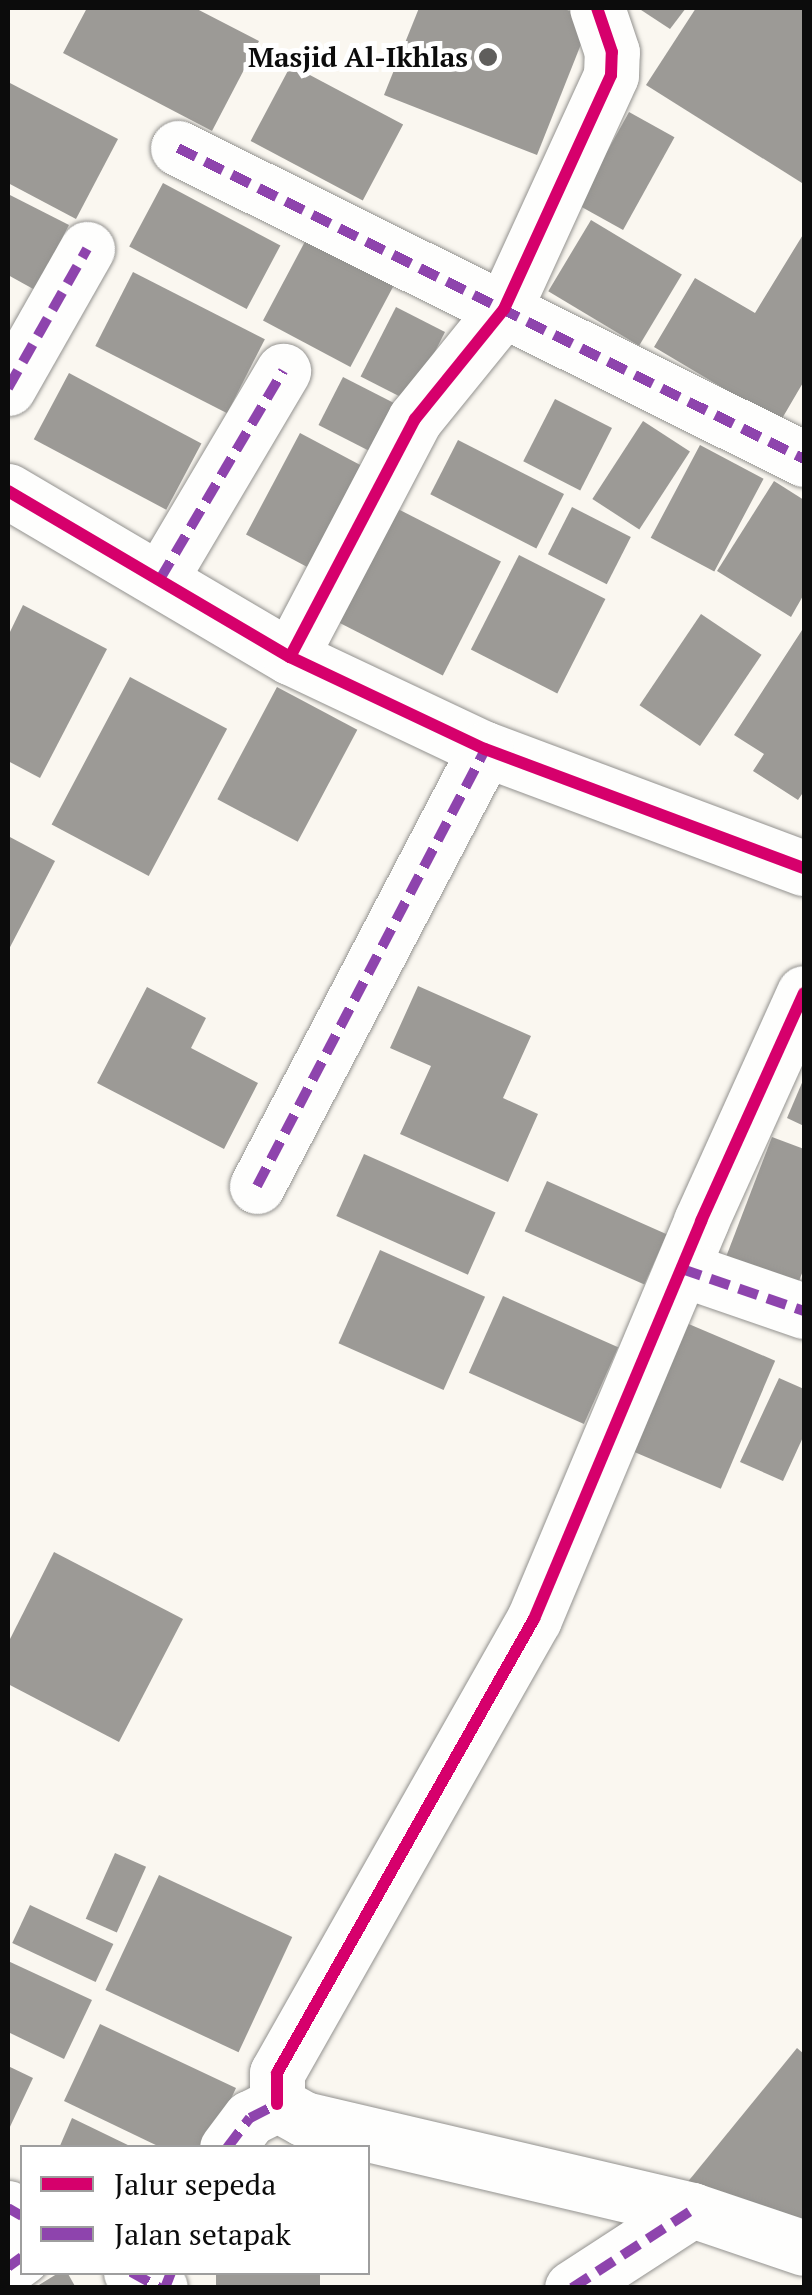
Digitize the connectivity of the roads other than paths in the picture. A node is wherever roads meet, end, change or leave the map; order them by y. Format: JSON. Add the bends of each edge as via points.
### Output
{"nodes":[{"id":1,"x":597,"y":8,"type":"edge"},
{"id":2,"x":178,"y":148,"type":"dead end"},
{"id":3,"x":87,"y":250,"type":"dead end"},
{"id":4,"x":504,"y":309,"type":"junction"},
{"id":5,"x":283,"y":371,"type":"dead end"},
{"id":6,"x":8,"y":388,"type":"edge"},
{"id":7,"x":804,"y":459,"type":"edge"},
{"id":8,"x":8,"y":492,"type":"edge"},
{"id":9,"x":160,"y":580,"type":"junction"},
{"id":10,"x":290,"y":657,"type":"junction"},
{"id":11,"x":486,"y":749,"type":"junction"},
{"id":12,"x":804,"y":868,"type":"edge"},
{"id":13,"x":804,"y":993,"type":"edge"},
{"id":14,"x":257,"y":1186,"type":"dead end"},
{"id":15,"x":682,"y":1269,"type":"junction"},
{"id":16,"x":804,"y":1311,"type":"edge"},
{"id":17,"x":278,"y":2104,"type":"junction"},
{"id":18,"x":229,"y":2145,"type":"edge"},
{"id":19,"x":692,"y":2210,"type":"junction"},
{"id":20,"x":804,"y":2248,"type":"edge"},
{"id":21,"x":137,"y":2275,"type":"edge"},
{"id":22,"x":162,"y":2288,"type":"edge"},
{"id":23,"x":572,"y":2288,"type":"edge"}],
"edges":[{"from":1,"to":4,"type":"street","via":[[612,52],[610,75]]},
{"from":2,"to":4,"type":"street"},
{"from":3,"to":6,"type":"street"},
{"from":4,"to":7,"type":"street"},
{"from":4,"to":10,"type":"street","via":[[415,419]]},
{"from":5,"to":9,"type":"street"},
{"from":8,"to":9,"type":"street"},
{"from":9,"to":10,"type":"street"},
{"from":10,"to":11,"type":"street"},
{"from":11,"to":12,"type":"street"},
{"from":11,"to":14,"type":"street"},
{"from":13,"to":15,"type":"street"},
{"from":15,"to":16,"type":"street"},
{"from":15,"to":17,"type":"street","via":[[534,1619],[276,2074]]},
{"from":17,"to":18,"type":"street","via":[[250,2118]]},
{"from":17,"to":19,"type":"street","via":[[304,2119]]},
{"from":19,"to":20,"type":"street"},
{"from":19,"to":23,"type":"street"},
{"from":21,"to":22,"type":"street"}]}
